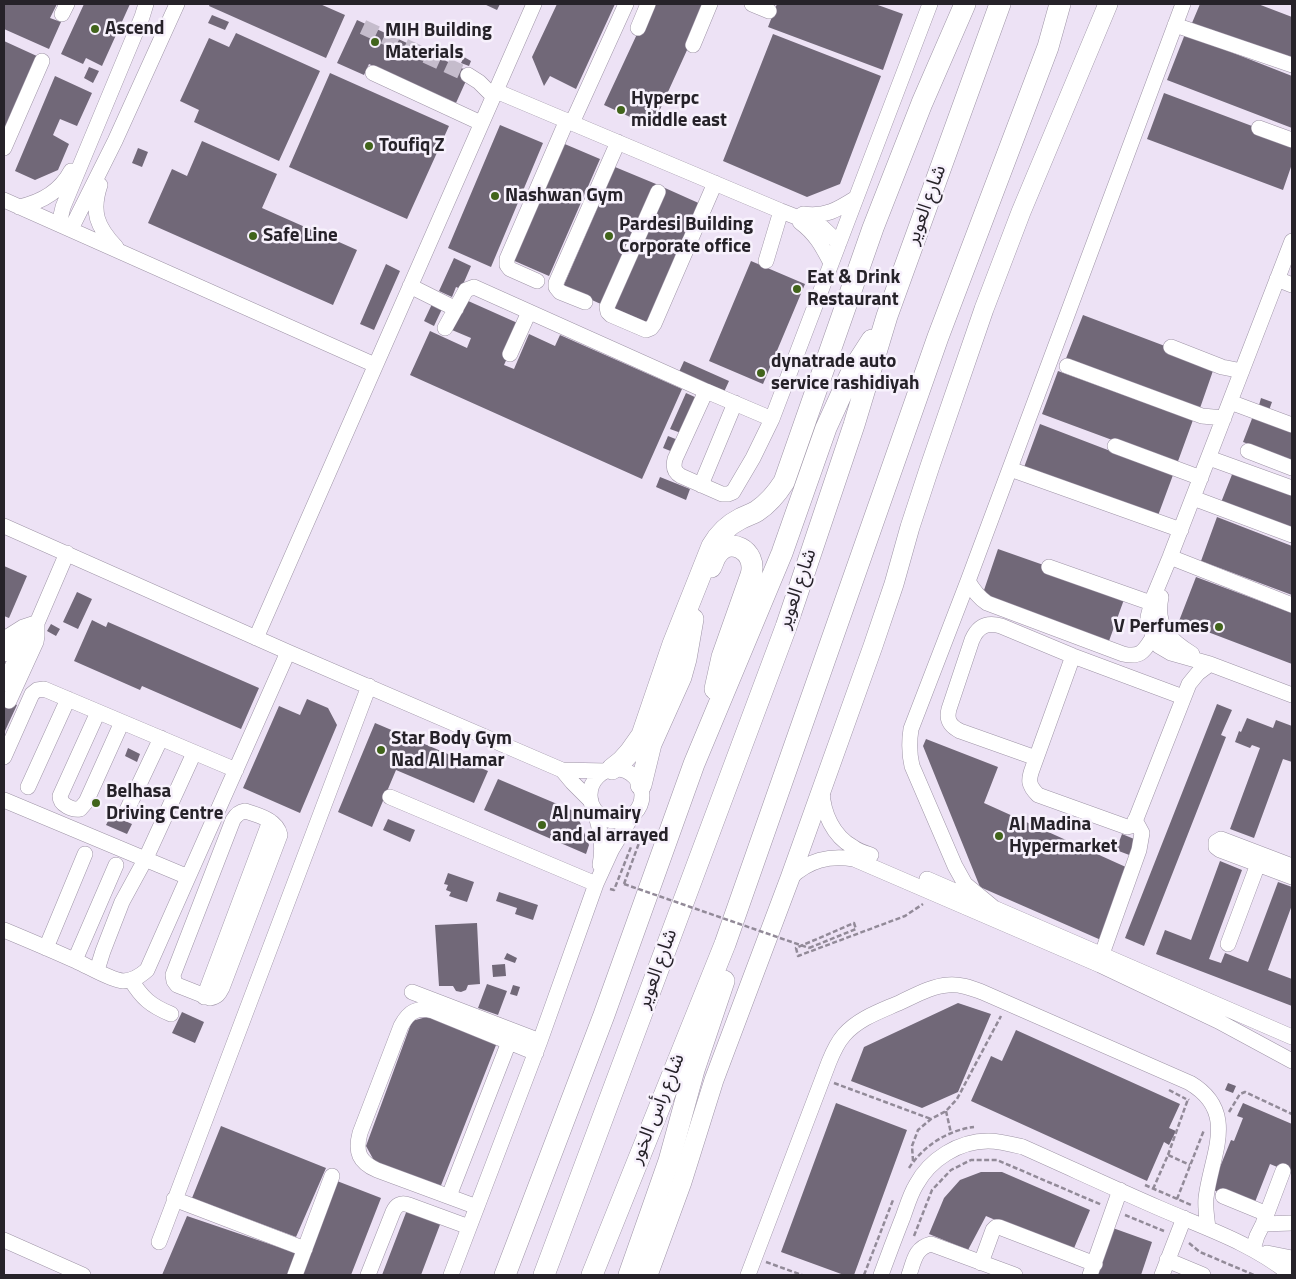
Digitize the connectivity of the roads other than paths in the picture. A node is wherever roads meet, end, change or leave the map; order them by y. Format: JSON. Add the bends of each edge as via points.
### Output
{"nodes":[{"id":1,"x":146,"y":4,"type":"edge"},
{"id":2,"x":177,"y":4,"type":"edge"},
{"id":3,"x":534,"y":4,"type":"edge"},
{"id":4,"x":626,"y":4,"type":"edge"},
{"id":5,"x":648,"y":4,"type":"edge"},
{"id":6,"x":710,"y":4,"type":"edge"},
{"id":7,"x":752,"y":4,"type":"edge"},
{"id":8,"x":930,"y":4,"type":"edge"},
{"id":9,"x":965,"y":4,"type":"edge"},
{"id":10,"x":1000,"y":4,"type":"edge"},
{"id":11,"x":1060,"y":4,"type":"edge"},
{"id":12,"x":1069,"y":4,"type":"edge"},
{"id":13,"x":1108,"y":4,"type":"edge"},
{"id":14,"x":1184,"y":4,"type":"edge"},
{"id":15,"x":769,"y":11,"type":"dead end"},
{"id":16,"x":1175,"y":26,"type":"junction"},
{"id":17,"x":638,"y":28,"type":"dead end"},
{"id":18,"x":693,"y":45,"type":"dead end"},
{"id":19,"x":1048,"y":47,"type":"junction"},
{"id":20,"x":42,"y":61,"type":"dead end"},
{"id":21,"x":1292,"y":65,"type":"edge"},
{"id":22,"x":373,"y":73,"type":"dead end"},
{"id":23,"x":468,"y":75,"type":"tunnel mouth"},
{"id":24,"x":494,"y":94,"type":"junction"},
{"id":25,"x":569,"y":122,"type":"junction"},
{"id":26,"x":482,"y":123,"type":"junction"},
{"id":27,"x":1259,"y":128,"type":"dead end"},
{"id":28,"x":94,"y":130,"type":"junction"},
{"id":29,"x":1292,"y":140,"type":"edge"},
{"id":30,"x":114,"y":141,"type":"junction"},
{"id":31,"x":618,"y":142,"type":"junction"},
{"id":32,"x":4,"y":148,"type":"edge"},
{"id":33,"x":715,"y":183,"type":"junction"},
{"id":34,"x":658,"y":192,"type":"dead end"},
{"id":35,"x":856,"y":198,"type":"junction"},
{"id":36,"x":4,"y":200,"type":"edge"},
{"id":37,"x":20,"y":207,"type":"junction"},
{"id":38,"x":782,"y":211,"type":"junction"},
{"id":39,"x":65,"y":227,"type":"junction"},
{"id":40,"x":1292,"y":241,"type":"edge"},
{"id":41,"x":839,"y":242,"type":"junction"},
{"id":42,"x":120,"y":251,"type":"junction"},
{"id":43,"x":766,"y":261,"type":"dead end"},
{"id":44,"x":832,"y":262,"type":"junction"},
{"id":45,"x":1277,"y":279,"type":"junction"},
{"id":46,"x":537,"y":280,"type":"dead end"},
{"id":47,"x":1292,"y":285,"type":"edge"},
{"id":48,"x":410,"y":286,"type":"junction"},
{"id":49,"x":585,"y":302,"type":"dead end"},
{"id":50,"x":456,"y":309,"type":"junction"},
{"id":51,"x":529,"y":312,"type":"junction"},
{"id":52,"x":887,"y":316,"type":"junction"},
{"id":53,"x":445,"y":328,"type":"dead end"},
{"id":54,"x":1171,"y":347,"type":"dead end"},
{"id":55,"x":510,"y":354,"type":"dead end"},
{"id":56,"x":375,"y":365,"type":"junction"},
{"id":57,"x":1067,"y":366,"type":"dead end"},
{"id":58,"x":1242,"y":371,"type":"junction"},
{"id":59,"x":706,"y":391,"type":"junction"},
{"id":60,"x":1230,"y":402,"type":"junction"},
{"id":61,"x":735,"y":403,"type":"junction"},
{"id":62,"x":1224,"y":418,"type":"junction"},
{"id":63,"x":772,"y":419,"type":"junction"},
{"id":64,"x":1292,"y":425,"type":"edge"},
{"id":65,"x":1115,"y":446,"type":"dead end"},
{"id":66,"x":1248,"y":451,"type":"dead end"},
{"id":67,"x":1209,"y":458,"type":"junction"},
{"id":68,"x":1292,"y":468,"type":"edge"},
{"id":69,"x":1010,"y":469,"type":"junction"},
{"id":70,"x":1201,"y":478,"type":"junction"},
{"id":71,"x":701,"y":485,"type":"junction"},
{"id":72,"x":1292,"y":488,"type":"edge"},
{"id":73,"x":1193,"y":498,"type":"junction"},
{"id":74,"x":4,"y":526,"type":"edge"},
{"id":75,"x":1181,"y":530,"type":"junction"},
{"id":76,"x":1292,"y":535,"type":"edge"},
{"id":77,"x":67,"y":553,"type":"junction"},
{"id":78,"x":1170,"y":559,"type":"junction"},
{"id":79,"x":1050,"y":567,"type":"dead end"},
{"id":80,"x":968,"y":581,"type":"junction"},
{"id":81,"x":1151,"y":603,"type":"junction"},
{"id":82,"x":1292,"y":605,"type":"edge"},
{"id":83,"x":37,"y":623,"type":"junction"},
{"id":84,"x":1153,"y":637,"type":"junction"},
{"id":85,"x":256,"y":638,"type":"junction"},
{"id":86,"x":6,"y":640,"type":"edge"},
{"id":87,"x":288,"y":652,"type":"junction"},
{"id":88,"x":1073,"y":656,"type":"junction"},
{"id":89,"x":1210,"y":664,"type":"junction"},
{"id":90,"x":4,"y":684,"type":"edge"},
{"id":91,"x":369,"y":686,"type":"junction"},
{"id":92,"x":1292,"y":694,"type":"edge"},
{"id":93,"x":1183,"y":697,"type":"junction"},
{"id":94,"x":68,"y":699,"type":"junction"},
{"id":95,"x":9,"y":701,"type":"dead end"},
{"id":96,"x":98,"y":712,"type":"junction"},
{"id":97,"x":714,"y":719,"type":"junction"},
{"id":98,"x":122,"y":722,"type":"junction"},
{"id":99,"x":161,"y":738,"type":"junction"},
{"id":100,"x":194,"y":753,"type":"junction"},
{"id":101,"x":4,"y":757,"type":"edge"},
{"id":102,"x":1036,"y":758,"type":"junction"},
{"id":103,"x":236,"y":770,"type":"junction"},
{"id":104,"x":562,"y":770,"type":"junction"},
{"id":105,"x":609,"y":770,"type":"junction"},
{"id":106,"x":641,"y":785,"type":"junction"},
{"id":107,"x":28,"y":787,"type":"dead end"},
{"id":108,"x":822,"y":788,"type":"junction"},
{"id":109,"x":227,"y":791,"type":"junction"},
{"id":110,"x":390,"y":797,"type":"dead end"},
{"id":111,"x":4,"y":800,"type":"edge"},
{"id":112,"x":592,"y":805,"type":"junction"},
{"id":113,"x":127,"y":810,"type":"dead end"},
{"id":114,"x":245,"y":811,"type":"junction"},
{"id":115,"x":1135,"y":820,"type":"junction"},
{"id":116,"x":635,"y":823,"type":"junction"},
{"id":117,"x":86,"y":854,"type":"dead end"},
{"id":118,"x":150,"y":860,"type":"junction"},
{"id":119,"x":1258,"y":864,"type":"junction"},
{"id":120,"x":116,"y":865,"type":"dead end"},
{"id":121,"x":1292,"y":866,"type":"edge"},
{"id":122,"x":188,"y":877,"type":"junction"},
{"id":123,"x":1292,"y":877,"type":"edge"},
{"id":124,"x":790,"y":878,"type":"junction"},
{"id":125,"x":596,"y":884,"type":"junction"},
{"id":126,"x":994,"y":908,"type":"junction"},
{"id":127,"x":4,"y":930,"type":"edge"},
{"id":128,"x":725,"y":944,"type":"junction"},
{"id":129,"x":1228,"y":944,"type":"dead end"},
{"id":130,"x":46,"y":948,"type":"junction"},
{"id":131,"x":1102,"y":954,"type":"junction"},
{"id":132,"x":75,"y":960,"type":"junction"},
{"id":133,"x":100,"y":972,"type":"junction"},
{"id":134,"x":131,"y":980,"type":"junction"},
{"id":135,"x":412,"y":992,"type":"dead end"},
{"id":136,"x":171,"y":1014,"type":"dead end"},
{"id":137,"x":1292,"y":1037,"type":"edge"},
{"id":138,"x":508,"y":1042,"type":"junction"},
{"id":139,"x":538,"y":1047,"type":"junction"},
{"id":140,"x":1292,"y":1061,"type":"edge"},
{"id":141,"x":1283,"y":1171,"type":"dead end"},
{"id":142,"x":332,"y":1176,"type":"dead end"},
{"id":143,"x":1120,"y":1190,"type":"junction"},
{"id":144,"x":449,"y":1196,"type":"junction"},
{"id":145,"x":1223,"y":1196,"type":"dead end"},
{"id":146,"x":174,"y":1199,"type":"junction"},
{"id":147,"x":477,"y":1206,"type":"junction"},
{"id":148,"x":1184,"y":1218,"type":"junction"},
{"id":149,"x":1265,"y":1219,"type":"junction"},
{"id":150,"x":1292,"y":1223,"type":"edge"},
{"id":151,"x":469,"y":1227,"type":"junction"},
{"id":152,"x":1208,"y":1228,"type":"junction"},
{"id":153,"x":4,"y":1240,"type":"edge"},
{"id":154,"x":158,"y":1242,"type":"dead end"},
{"id":155,"x":305,"y":1249,"type":"junction"},
{"id":156,"x":1253,"y":1249,"type":"junction"},
{"id":157,"x":1292,"y":1258,"type":"edge"},
{"id":158,"x":1167,"y":1260,"type":"junction"},
{"id":159,"x":981,"y":1263,"type":"junction"},
{"id":160,"x":506,"y":1270,"type":"edge"},
{"id":161,"x":1092,"y":1270,"type":"edge"},
{"id":162,"x":1005,"y":1274,"type":"edge"},
{"id":163,"x":83,"y":1275,"type":"edge"},
{"id":164,"x":294,"y":1275,"type":"edge"},
{"id":165,"x":368,"y":1275,"type":"edge"},
{"id":166,"x":451,"y":1275,"type":"edge"},
{"id":167,"x":544,"y":1275,"type":"edge"},
{"id":168,"x":592,"y":1275,"type":"edge"},
{"id":169,"x":630,"y":1275,"type":"edge"},
{"id":170,"x":648,"y":1275,"type":"edge"},
{"id":171,"x":748,"y":1275,"type":"edge"},
{"id":172,"x":881,"y":1275,"type":"edge"},
{"id":173,"x":909,"y":1275,"type":"edge"},
{"id":174,"x":1162,"y":1275,"type":"edge"},
{"id":175,"x":1203,"y":1275,"type":"edge"},
{"id":176,"x":1292,"y":1275,"type":"edge"}],
"edges":[{"from":1,"to":28,"type":"street"},
{"from":2,"to":30,"type":"street"},
{"from":3,"to":24,"type":"street"},
{"from":4,"to":25,"type":"street"},
{"from":5,"to":17,"type":"street"},
{"from":6,"to":18,"type":"street"},
{"from":7,"to":15,"type":"street"},
{"from":8,"to":35,"type":"street"},
{"from":9,"to":105,"type":"highway","via":[[873,228],[784,482],[758,511],[732,524],[717,537],[642,735],[622,761]]},
{"from":10,"to":52,"type":"highway","name":"شارع العوير"},
{"from":11,"to":19,"type":"highway"},
{"from":12,"to":19,"type":"highway"},
{"from":13,"to":108,"type":"main road","via":[[984,308],[884,615]]},
{"from":14,"to":16,"type":"street"},
{"from":16,"to":21,"type":"street"},
{"from":16,"to":69,"type":"street"},
{"from":19,"to":128,"type":"highway","via":[[938,337]]},
{"from":20,"to":32,"type":"street"},
{"from":22,"to":26,"type":"street"},
{"from":23,"to":24,"type":"street"},
{"from":24,"to":25,"type":"street"},
{"from":24,"to":26,"type":"street"},
{"from":25,"to":31,"type":"street"},
{"from":25,"to":46,"type":"street","via":[[507,259],[510,269]]},
{"from":26,"to":48,"type":"street"},
{"from":27,"to":29,"type":"street"},
{"from":28,"to":37,"type":"street","via":[[62,185],[38,202]]},
{"from":28,"to":39,"type":"street","via":[[63,207]]},
{"from":30,"to":39,"type":"street"},
{"from":30,"to":42,"type":"street","via":[[111,159],[97,195],[96,209],[102,230]]},
{"from":31,"to":33,"type":"street"},
{"from":31,"to":49,"type":"street","via":[[556,283],[560,292]]},
{"from":33,"to":34,"type":"street","via":[[654,324],[646,330],[611,315],[607,307]]},
{"from":33,"to":38,"type":"street"},
{"from":35,"to":38,"type":"street","via":[[823,215]]},
{"from":35,"to":41,"type":"street"},
{"from":36,"to":37,"type":"street"},
{"from":37,"to":39,"type":"street"},
{"from":38,"to":41,"type":"street","via":[[822,227]]},
{"from":38,"to":43,"type":"street"},
{"from":38,"to":44,"type":"street","via":[[811,231]]},
{"from":39,"to":42,"type":"street"},
{"from":40,"to":45,"type":"street"},
{"from":41,"to":44,"type":"street"},
{"from":42,"to":56,"type":"street"},
{"from":44,"to":63,"type":"street"},
{"from":45,"to":47,"type":"street"},
{"from":45,"to":58,"type":"street"},
{"from":48,"to":50,"type":"street"},
{"from":48,"to":56,"type":"street"},
{"from":50,"to":51,"type":"street","via":[[466,290],[474,287]]},
{"from":50,"to":53,"type":"street"},
{"from":51,"to":55,"type":"street"},
{"from":51,"to":59,"type":"street"},
{"from":52,"to":97,"type":"highway","via":[[852,371],[835,407],[782,553]]},
{"from":52,"to":167,"type":"highway","name":"شارع العوير","via":[[786,627]]},
{"from":54,"to":58,"type":"street","via":[[1222,367]]},
{"from":56,"to":85,"type":"street"},
{"from":57,"to":62,"type":"street","via":[[1202,416]]},
{"from":58,"to":60,"type":"street"},
{"from":59,"to":61,"type":"street"},
{"from":59,"to":71,"type":"street","via":[[674,464],[677,474]]},
{"from":60,"to":62,"type":"street"},
{"from":60,"to":64,"type":"street"},
{"from":61,"to":63,"type":"street"},
{"from":61,"to":71,"type":"street"},
{"from":62,"to":67,"type":"street"},
{"from":63,"to":71,"type":"street","via":[[733,492],[722,494]]},
{"from":65,"to":70,"type":"street"},
{"from":66,"to":68,"type":"street"},
{"from":67,"to":70,"type":"street"},
{"from":67,"to":72,"type":"street"},
{"from":69,"to":75,"type":"street"},
{"from":69,"to":80,"type":"street"},
{"from":70,"to":73,"type":"street"},
{"from":73,"to":75,"type":"street"},
{"from":73,"to":76,"type":"street"},
{"from":74,"to":77,"type":"street"},
{"from":75,"to":78,"type":"street"},
{"from":77,"to":83,"type":"street"},
{"from":77,"to":85,"type":"street"},
{"from":78,"to":81,"type":"street"},
{"from":78,"to":82,"type":"street"},
{"from":78,"to":89,"type":"street","via":[[1160,601],[1162,626],[1179,646]]},
{"from":79,"to":81,"type":"street"},
{"from":80,"to":84,"type":"street","via":[[987,603],[1123,654],[1140,654]]},
{"from":80,"to":126,"type":"street","via":[[911,729],[909,754],[955,866],[966,884]]},
{"from":81,"to":84,"type":"street","via":[[1148,617]]},
{"from":83,"to":86,"type":"street"},
{"from":83,"to":90,"type":"street","via":[[29,631]]},
{"from":83,"to":95,"type":"street","via":[[36,642]]},
{"from":84,"to":89,"type":"street","via":[[1170,653]]},
{"from":85,"to":87,"type":"street"},
{"from":87,"to":91,"type":"street"},
{"from":87,"to":103,"type":"street"},
{"from":88,"to":93,"type":"street"},
{"from":88,"to":102,"type":"street"},
{"from":88,"to":102,"type":"street","via":[[994,624],[980,627],[972,640],[947,716],[949,722],[960,731]]},
{"from":89,"to":92,"type":"street"},
{"from":89,"to":93,"type":"street","via":[[1189,684]]},
{"from":91,"to":104,"type":"street"},
{"from":91,"to":146,"type":"street"},
{"from":93,"to":115,"type":"street"},
{"from":94,"to":96,"type":"street"},
{"from":94,"to":101,"type":"street","via":[[44,689],[32,694]]},
{"from":94,"to":107,"type":"street"},
{"from":96,"to":98,"type":"street"},
{"from":96,"to":98,"type":"street","via":[[60,796],[62,803],[71,808],[80,809],[86,802]]},
{"from":97,"to":106,"type":"highway","via":[[722,657],[753,570],[751,558],[743,549],[731,546],[716,555],[701,592],[681,677],[651,744]]},
{"from":97,"to":160,"type":"highway","via":[[694,764],[604,1015]]},
{"from":98,"to":99,"type":"street"},
{"from":99,"to":100,"type":"street"},
{"from":99,"to":113,"type":"street"},
{"from":100,"to":103,"type":"street"},
{"from":100,"to":118,"type":"street"},
{"from":102,"to":115,"type":"street","via":[[1029,782],[1038,795],[1127,827]]},
{"from":103,"to":109,"type":"street"},
{"from":104,"to":105,"type":"street"},
{"from":104,"to":112,"type":"street"},
{"from":105,"to":106,"type":"street","via":[[626,770]]},
{"from":105,"to":112,"type":"street","via":[[593,783],[590,792]]},
{"from":106,"to":116,"type":"street","via":[[643,798]]},
{"from":108,"to":124,"type":"main road"},
{"from":108,"to":126,"type":"street","via":[[829,821],[853,848]]},
{"from":109,"to":114,"type":"street","via":[[238,799]]},
{"from":109,"to":122,"type":"street"},
{"from":110,"to":125,"type":"street"},
{"from":111,"to":118,"type":"street"},
{"from":112,"to":116,"type":"street","via":[[607,820]]},
{"from":112,"to":125,"type":"street","via":[[602,843]]},
{"from":114,"to":114,"type":"street","via":[[233,820],[173,975],[177,985],[204,997],[270,821]]},
{"from":115,"to":131,"type":"street","via":[[1142,833],[1140,850]]},
{"from":116,"to":125,"type":"street","via":[[612,849]]},
{"from":117,"to":130,"type":"street"},
{"from":118,"to":122,"type":"street"},
{"from":118,"to":133,"type":"street"},
{"from":119,"to":121,"type":"street","via":[[1220,850],[1216,842],[1221,839]]},
{"from":119,"to":123,"type":"street"},
{"from":119,"to":129,"type":"street"},
{"from":120,"to":132,"type":"street"},
{"from":122,"to":134,"type":"street","via":[[148,970]]},
{"from":124,"to":140,"type":"street","via":[[812,862],[832,857],[854,858],[1176,1000]]},
{"from":124,"to":170,"type":"main road","via":[[714,1080]]},
{"from":125,"to":139,"type":"street"},
{"from":126,"to":131,"type":"street"},
{"from":127,"to":130,"type":"street"},
{"from":128,"to":168,"type":"highway","name":"شارع رأس الخور"},
{"from":128,"to":169,"type":"highway","via":[[724,980],[694,1070],[669,1161]]},
{"from":130,"to":132,"type":"street"},
{"from":131,"to":137,"type":"street"},
{"from":132,"to":133,"type":"street"},
{"from":133,"to":134,"type":"street","via":[[122,981]]},
{"from":134,"to":136,"type":"street","via":[[147,1002]]},
{"from":135,"to":139,"type":"street"},
{"from":138,"to":139,"type":"street"},
{"from":138,"to":144,"type":"street"},
{"from":138,"to":144,"type":"street","via":[[433,1010],[414,1011],[401,1026],[360,1133],[357,1144],[359,1156],[367,1165]]},
{"from":139,"to":147,"type":"street"},
{"from":141,"to":149,"type":"street"},
{"from":142,"to":155,"type":"street"},
{"from":143,"to":148,"type":"street"},
{"from":143,"to":161,"type":"street"},
{"from":143,"to":172,"type":"street","via":[[1022,1147],[1006,1142],[970,1143],[938,1158],[926,1170],[916,1185]]},
{"from":144,"to":147,"type":"street"},
{"from":145,"to":149,"type":"street"},
{"from":146,"to":154,"type":"street"},
{"from":146,"to":155,"type":"street"},
{"from":147,"to":151,"type":"street"},
{"from":148,"to":152,"type":"street"},
{"from":148,"to":158,"type":"street"},
{"from":149,"to":150,"type":"street"},
{"from":149,"to":156,"type":"street"},
{"from":151,"to":165,"type":"street","via":[[404,1203],[399,1204]]},
{"from":151,"to":166,"type":"street"},
{"from":152,"to":156,"type":"street"},
{"from":152,"to":171,"type":"street","via":[[1205,1199],[1218,1139],[1212,1127],[1218,1117],[1214,1106],[1200,1089],[982,992],[948,985],[936,987],[866,1018],[853,1026],[834,1048]]},
{"from":153,"to":163,"type":"street"},
{"from":155,"to":164,"type":"street"},
{"from":156,"to":157,"type":"street"},
{"from":156,"to":176,"type":"street"},
{"from":158,"to":174,"type":"street"},
{"from":158,"to":175,"type":"street"},
{"from":159,"to":161,"type":"street","via":[[994,1228],[999,1227]]},
{"from":159,"to":162,"type":"street"},
{"from":159,"to":173,"type":"street","via":[[931,1244],[918,1251]]}]}
